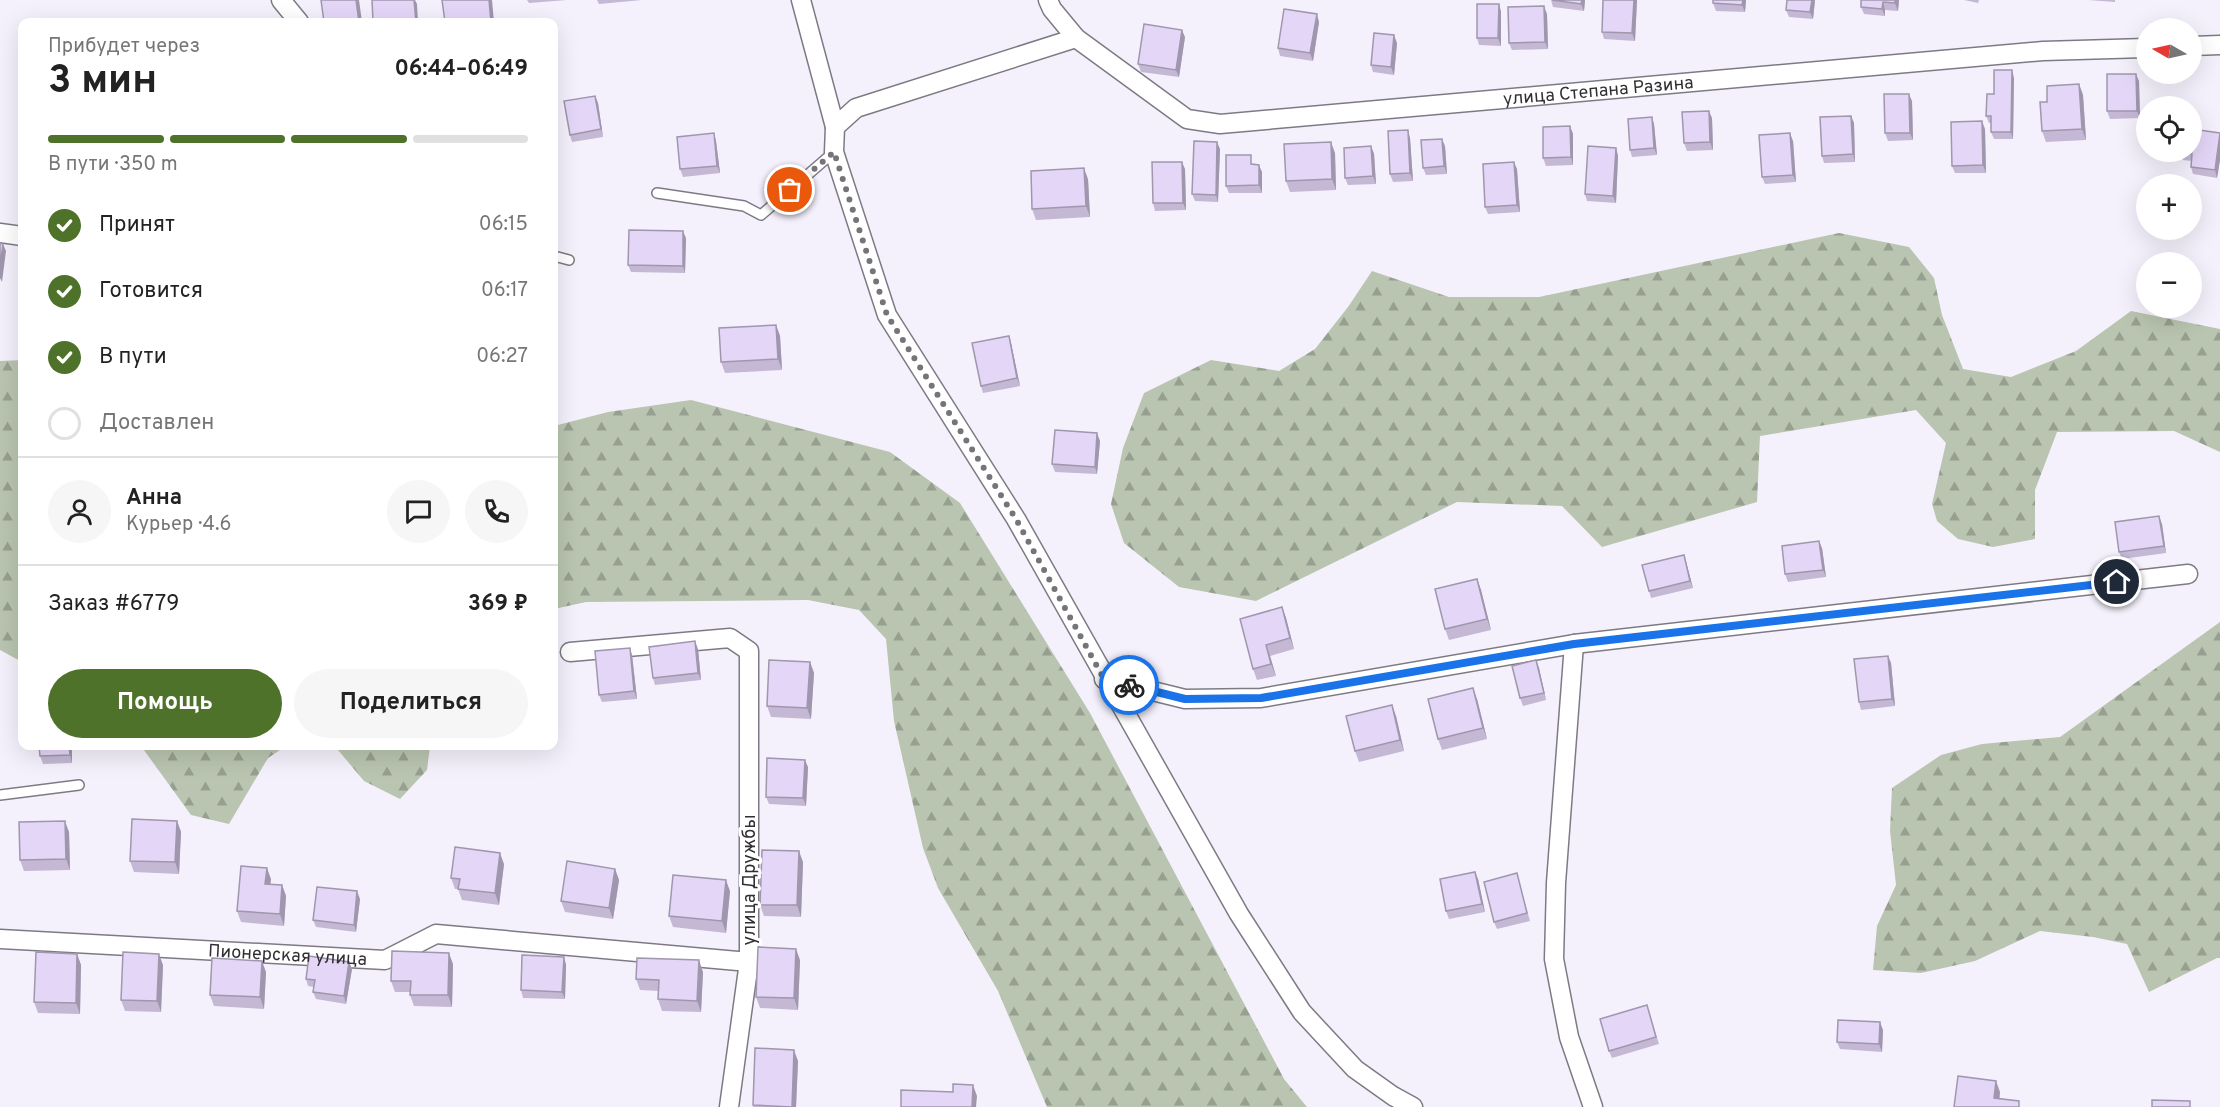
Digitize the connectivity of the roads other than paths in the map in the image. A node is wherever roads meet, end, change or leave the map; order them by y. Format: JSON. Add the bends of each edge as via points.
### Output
{"nodes":[{"id":1,"x":281,"y":0,"type":"edge"},
{"id":2,"x":801,"y":0,"type":"edge"},
{"id":3,"x":1048,"y":0,"type":"edge"},
{"id":4,"x":296,"y":18,"type":"edge"},
{"id":5,"x":1076,"y":38,"type":"junction"},
{"id":6,"x":2220,"y":45,"type":"edge"},
{"id":7,"x":2202,"y":46,"type":"edge"},
{"id":8,"x":2136,"y":48,"type":"edge"},
{"id":9,"x":835,"y":127,"type":"junction"},
{"id":10,"x":834,"y":152,"type":"junction"},
{"id":11,"x":657,"y":193,"type":"dead end"},
{"id":12,"x":0,"y":233,"type":"edge"},
{"id":13,"x":18,"y":235,"type":"edge"},
{"id":14,"x":558,"y":257,"type":"edge"},
{"id":15,"x":568,"y":261,"type":"dead end"},
{"id":16,"x":2188,"y":574,"type":"dead end"},
{"id":17,"x":1574,"y":644,"type":"junction"},
{"id":18,"x":570,"y":652,"type":"dead end"},
{"id":19,"x":1104,"y":679,"type":"junction"},
{"id":20,"x":79,"y":785,"type":"dead end"},
{"id":21,"x":0,"y":795,"type":"edge"},
{"id":22,"x":0,"y":939,"type":"edge"},
{"id":23,"x":749,"y":962,"type":"junction"},
{"id":24,"x":729,"y":1107,"type":"edge"},
{"id":25,"x":1413,"y":1107,"type":"edge"},
{"id":26,"x":1593,"y":1107,"type":"edge"}],
"edges":[{"from":1,"to":4,"type":"street"},
{"from":2,"to":9,"type":"street"},
{"from":3,"to":5,"type":"street","name":"улица Степана Разина"},
{"from":5,"to":8,"type":"street","name":"улица Степана Разина","via":[[1187,119],[1220,124],[2031,52]]},
{"from":5,"to":9,"type":"street","via":[[856,108]]},
{"from":6,"to":7,"type":"street"},
{"from":9,"to":10,"type":"street"},
{"from":10,"to":11,"type":"lane","via":[[761,215],[744,206]]},
{"from":10,"to":19,"type":"street","via":[[887,315],[1016,519]]},
{"from":12,"to":13,"type":"street"},
{"from":14,"to":15,"type":"lane"},
{"from":16,"to":17,"type":"street"},
{"from":17,"to":19,"type":"street","via":[[1261,698],[1185,699]]},
{"from":17,"to":26,"type":"street","via":[[1554,959],[1569,1037]]},
{"from":18,"to":23,"type":"street","name":"улица Дружбы","via":[[730,638],[749,651]]},
{"from":19,"to":25,"type":"street","via":[[1239,914],[1302,1012],[1355,1069]]},
{"from":20,"to":21,"type":"lane"},
{"from":22,"to":23,"type":"street","name":"Пионерская улица","via":[[385,960],[436,934]]},
{"from":23,"to":24,"type":"street","name":"улица Дружбы"}]}
